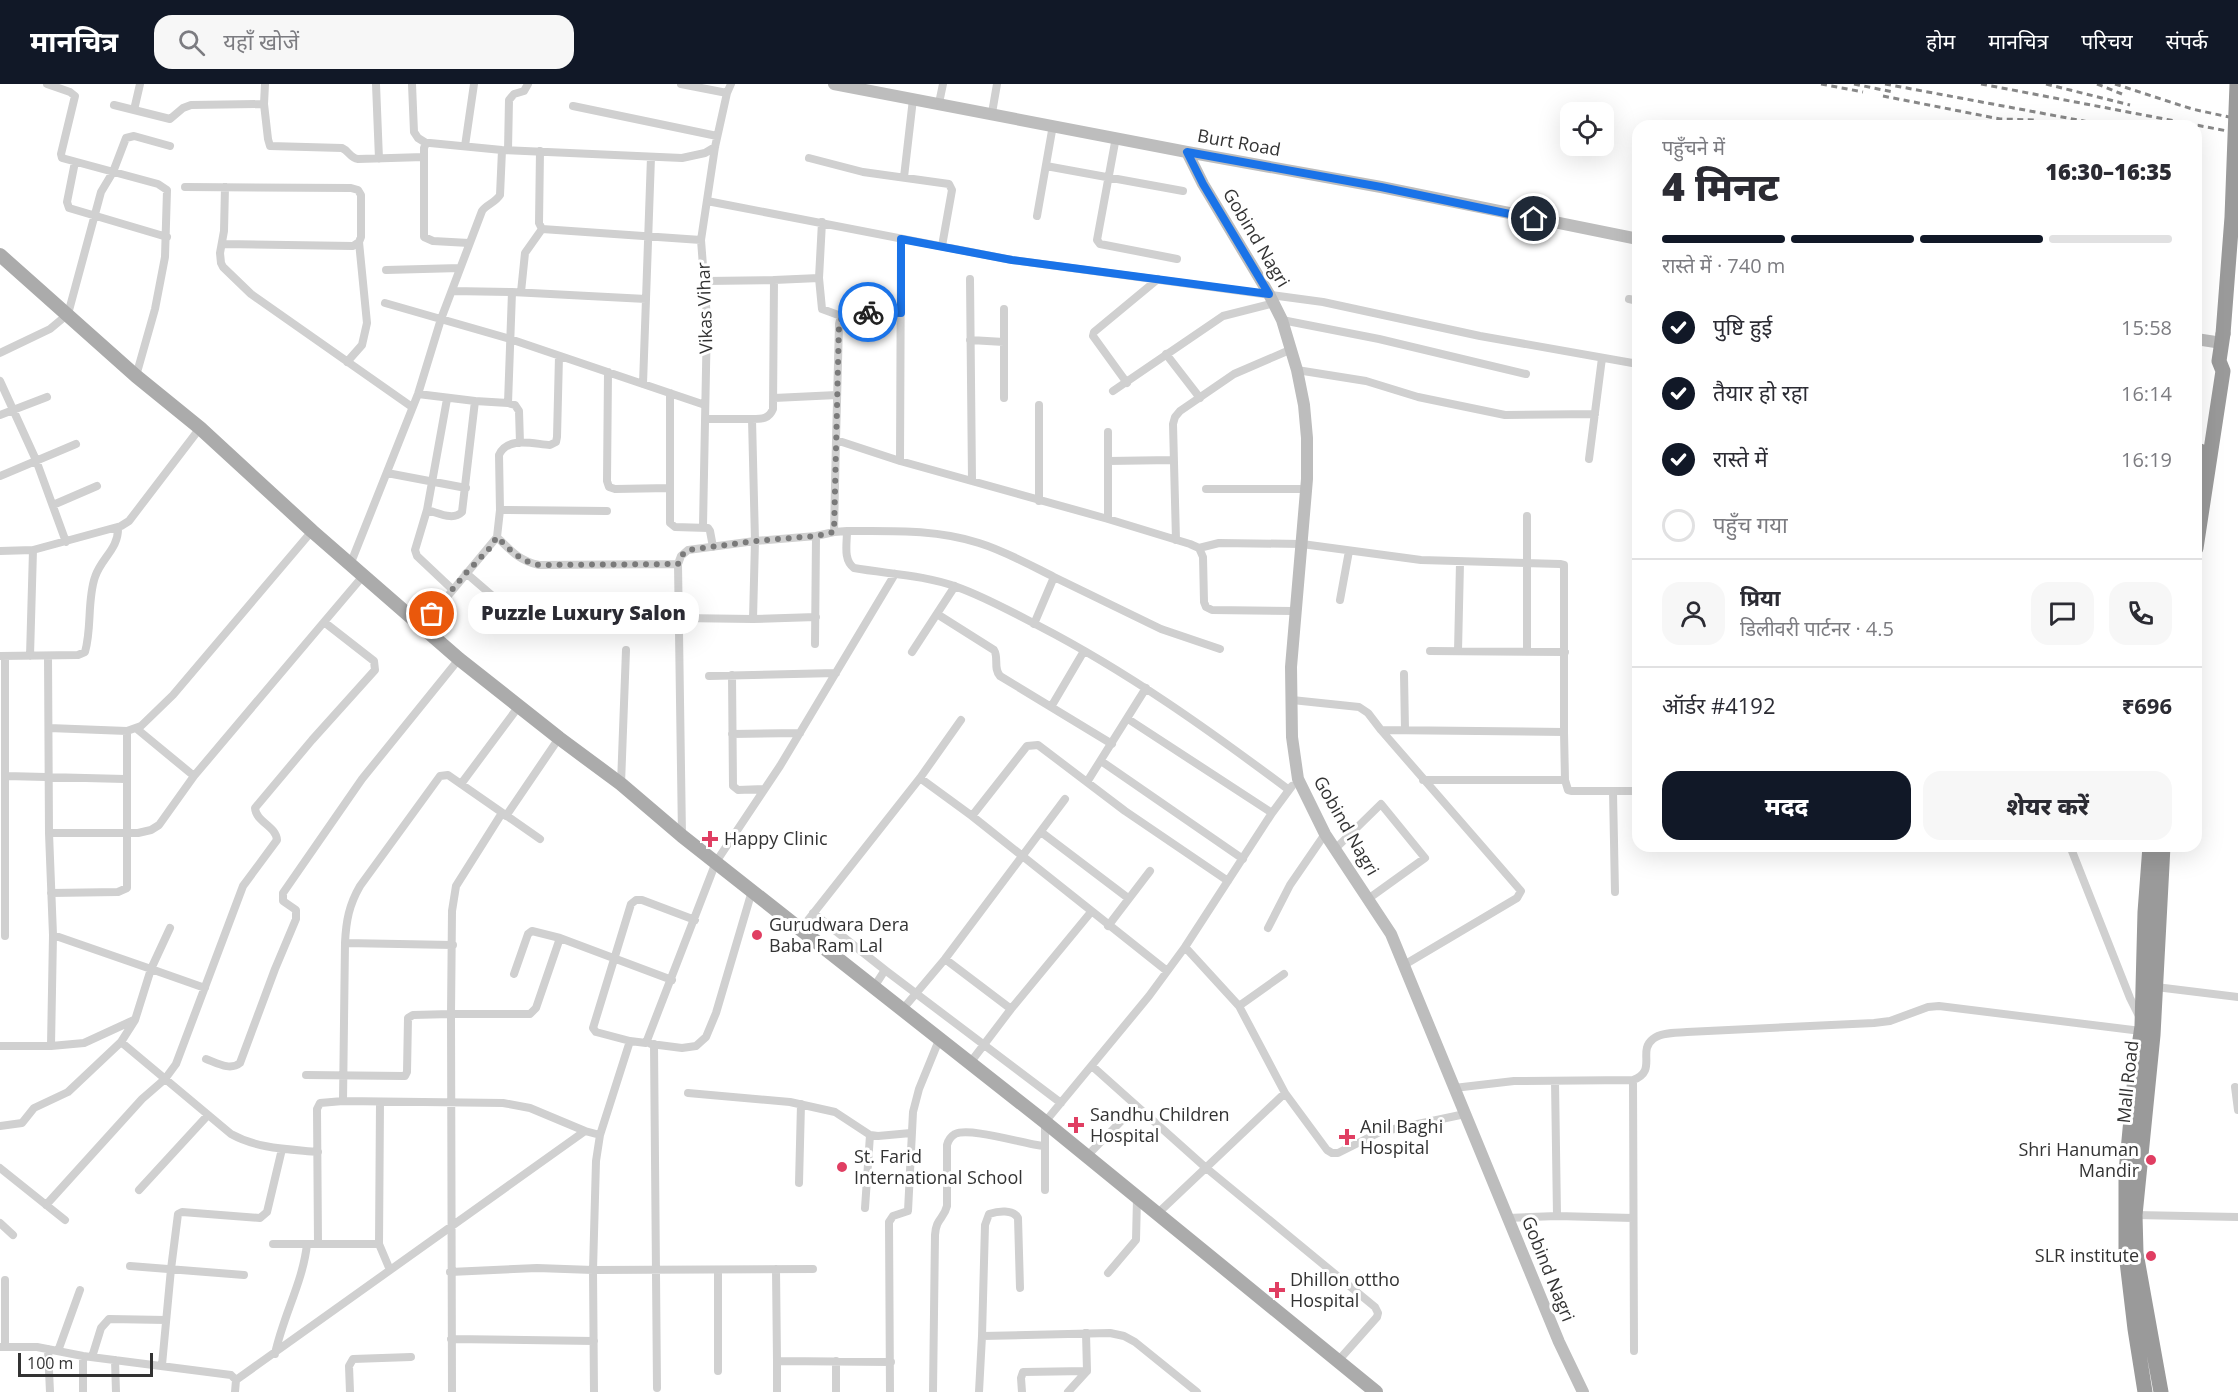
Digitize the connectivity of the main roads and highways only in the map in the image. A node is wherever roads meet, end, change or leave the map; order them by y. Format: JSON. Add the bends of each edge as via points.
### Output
{"nodes":[{"id":1,"x":2237,"y":84,"type":"edge"},
{"id":2,"x":2,"y":259,"type":"edge"},
{"id":3,"x":2219,"y":361,"type":"junction"},
{"id":4,"x":2202,"y":441,"type":"edge"},
{"id":5,"x":2202,"y":509,"type":"edge"},
{"id":6,"x":2150,"y":852,"type":"edge"},
{"id":7,"x":2163,"y":852,"type":"edge"},
{"id":8,"x":1376,"y":1392,"type":"edge"},
{"id":9,"x":2145,"y":1392,"type":"edge"},
{"id":10,"x":2161,"y":1392,"type":"edge"}],
"edges":[{"from":1,"to":3,"type":"highway","bridge":true,"via":[[2232,217]]},
{"from":2,"to":8,"type":"main road","via":[[200,428],[459,659],[1045,1122]]},
{"from":3,"to":4,"type":"highway","via":[[2214,369]]},
{"from":3,"to":5,"type":"highway","via":[[2223,371]]},
{"from":6,"to":9,"type":"highway","via":[[2136,998],[2142,1026],[2126,1172],[2126,1253]]},
{"from":7,"to":10,"type":"highway","name":"Mall Road","via":[[2156,987],[2135,1215],[2136,1253]]}]}
